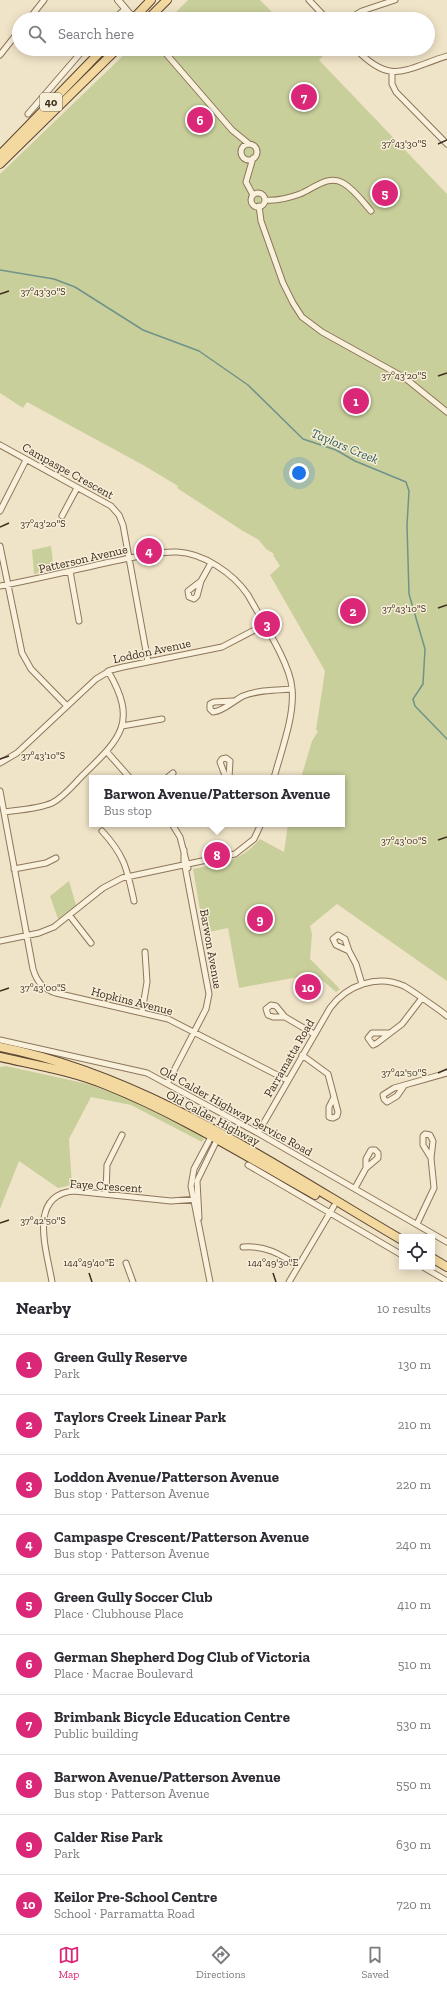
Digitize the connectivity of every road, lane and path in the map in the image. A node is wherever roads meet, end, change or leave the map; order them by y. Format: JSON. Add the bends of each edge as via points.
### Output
{"nodes":[{"id":1,"x":118,"y":0,"type":"edge"},
{"id":2,"x":167,"y":0,"type":"edge"},
{"id":3,"x":309,"y":0,"type":"edge"},
{"id":4,"x":380,"y":0,"type":"edge"},
{"id":5,"x":395,"y":0,"type":"edge"},
{"id":6,"x":42,"y":1,"type":"edge"},
{"id":7,"x":148,"y":2,"type":"edge"},
{"id":8,"x":374,"y":7,"type":"junction"},
{"id":9,"x":125,"y":9,"type":"junction"},
{"id":10,"x":34,"y":12,"type":"edge"},
{"id":11,"x":122,"y":12,"type":"edge"},
{"id":12,"x":127,"y":12,"type":"edge"},
{"id":13,"x":139,"y":12,"type":"edge"},
{"id":14,"x":155,"y":12,"type":"edge"},
{"id":15,"x":320,"y":12,"type":"edge"},
{"id":16,"x":360,"y":12,"type":"edge"},
{"id":17,"x":12,"y":40,"type":"edge"},
{"id":18,"x":0,"y":55,"type":"edge"},
{"id":19,"x":78,"y":56,"type":"edge"},
{"id":20,"x":96,"y":56,"type":"edge"},
{"id":21,"x":110,"y":56,"type":"edge"},
{"id":22,"x":168,"y":56,"type":"edge"},
{"id":23,"x":363,"y":56,"type":"edge"},
{"id":24,"x":447,"y":56,"type":"edge"},
{"id":25,"x":392,"y":72,"type":"junction"},
{"id":26,"x":28,"y":114,"type":"dead end"},
{"id":27,"x":232,"y":130,"type":"junction"},
{"id":28,"x":249,"y":144,"type":"junction"},
{"id":29,"x":447,"y":144,"type":"edge"},
{"id":30,"x":241,"y":149,"type":"junction"},
{"id":31,"x":0,"y":155,"type":"edge"},
{"id":32,"x":245,"y":158,"type":"junction"},
{"id":33,"x":253,"y":158,"type":"junction"},
{"id":34,"x":0,"y":164,"type":"edge"},
{"id":35,"x":249,"y":169,"type":"junction"},
{"id":36,"x":253,"y":195,"type":"junction"},
{"id":37,"x":266,"y":200,"type":"junction"},
{"id":38,"x":259,"y":206,"type":"junction"},
{"id":39,"x":371,"y":211,"type":"dead end"},
{"id":40,"x":447,"y":412,"type":"edge"},
{"id":41,"x":0,"y":445,"type":"edge"},
{"id":42,"x":26,"y":460,"type":"junction"},
{"id":43,"x":77,"y":488,"type":"junction"},
{"id":44,"x":0,"y":511,"type":"edge"},
{"id":45,"x":62,"y":516,"type":"dead end"},
{"id":46,"x":0,"y":546,"type":"edge"},
{"id":47,"x":129,"y":558,"type":"junction"},
{"id":48,"x":211,"y":563,"type":"junction"},
{"id":49,"x":70,"y":572,"type":"junction"},
{"id":50,"x":201,"y":581,"type":"dead end"},
{"id":51,"x":8,"y":585,"type":"junction"},
{"id":52,"x":0,"y":586,"type":"edge"},
{"id":53,"x":79,"y":621,"type":"dead end"},
{"id":54,"x":264,"y":625,"type":"junction"},
{"id":55,"x":148,"y":662,"type":"junction"},
{"id":56,"x":108,"y":671,"type":"junction"},
{"id":57,"x":292,"y":689,"type":"junction"},
{"id":58,"x":233,"y":701,"type":"dead end"},
{"id":59,"x":67,"y":706,"type":"junction"},
{"id":60,"x":162,"y":719,"type":"dead end"},
{"id":61,"x":122,"y":726,"type":"junction"},
{"id":62,"x":107,"y":752,"type":"junction"},
{"id":63,"x":0,"y":763,"type":"edge"},
{"id":64,"x":127,"y":775,"type":"edge"},
{"id":65,"x":275,"y":775,"type":"edge"},
{"id":66,"x":0,"y":791,"type":"edge"},
{"id":67,"x":4,"y":812,"type":"junction"},
{"id":68,"x":174,"y":827,"type":"edge"},
{"id":69,"x":260,"y":827,"type":"edge"},
{"id":70,"x":102,"y":831,"type":"dead end"},
{"id":71,"x":56,"y":858,"type":"dead end"},
{"id":72,"x":186,"y":865,"type":"junction"},
{"id":73,"x":14,"y":869,"type":"junction"},
{"id":74,"x":129,"y":876,"type":"junction"},
{"id":75,"x":134,"y":901,"type":"dead end"},
{"id":76,"x":70,"y":916,"type":"junction"},
{"id":77,"x":27,"y":936,"type":"junction"},
{"id":78,"x":0,"y":941,"type":"edge"},
{"id":79,"x":91,"y":943,"type":"dead end"},
{"id":80,"x":350,"y":951,"type":"dead end"},
{"id":81,"x":145,"y":952,"type":"dead end"},
{"id":82,"x":362,"y":984,"type":"junction"},
{"id":83,"x":422,"y":998,"type":"junction"},
{"id":84,"x":142,"y":1012,"type":"junction"},
{"id":85,"x":447,"y":1016,"type":"edge"},
{"id":86,"x":285,"y":1017,"type":"dead end"},
{"id":87,"x":194,"y":1032,"type":"junction"},
{"id":88,"x":389,"y":1033,"type":"dead end"},
{"id":89,"x":314,"y":1034,"type":"junction"},
{"id":90,"x":0,"y":1040,"type":"edge"},
{"id":91,"x":0,"y":1047,"type":"edge"},
{"id":92,"x":302,"y":1055,"type":"junction"},
{"id":93,"x":0,"y":1057,"type":"edge"},
{"id":94,"x":0,"y":1062,"type":"edge"},
{"id":95,"x":447,"y":1073,"type":"edge"},
{"id":96,"x":75,"y":1074,"type":"junction"},
{"id":97,"x":287,"y":1080,"type":"junction"},
{"id":98,"x":167,"y":1084,"type":"junction"},
{"id":99,"x":404,"y":1086,"type":"dead end"},
{"id":100,"x":334,"y":1096,"type":"dead end"},
{"id":101,"x":258,"y":1133,"type":"junction"},
{"id":102,"x":122,"y":1135,"type":"dead end"},
{"id":103,"x":215,"y":1137,"type":"junction"},
{"id":104,"x":431,"y":1158,"type":"dead end"},
{"id":105,"x":248,"y":1165,"type":"dead end"},
{"id":106,"x":366,"y":1168,"type":"dead end"},
{"id":107,"x":354,"y":1188,"type":"junction"},
{"id":108,"x":106,"y":1194,"type":"junction"},
{"id":109,"x":198,"y":1199,"type":"junction"},
{"id":110,"x":192,"y":1200,"type":"junction"},
{"id":111,"x":333,"y":1207,"type":"junction"},
{"id":112,"x":199,"y":1223,"type":"junction"},
{"id":113,"x":417,"y":1224,"type":"junction"},
{"id":114,"x":399,"y":1239,"type":"edge"},
{"id":115,"x":447,"y":1242,"type":"edge"},
{"id":116,"x":399,"y":1244,"type":"edge"},
{"id":117,"x":243,"y":1246,"type":"dead end"},
{"id":118,"x":399,"y":1253,"type":"edge"},
{"id":119,"x":435,"y":1260,"type":"edge"},
{"id":120,"x":126,"y":1263,"type":"dead end"},
{"id":121,"x":435,"y":1264,"type":"edge"},
{"id":122,"x":298,"y":1266,"type":"junction"},
{"id":123,"x":447,"y":1269,"type":"edge"},
{"id":124,"x":428,"y":1270,"type":"edge"},
{"id":125,"x":447,"y":1281,"type":"edge"},
{"id":126,"x":52,"y":1282,"type":"edge"},
{"id":127,"x":133,"y":1282,"type":"edge"},
{"id":128,"x":210,"y":1282,"type":"edge"},
{"id":129,"x":289,"y":1282,"type":"edge"}],
"edges":[{"from":1,"to":9,"type":"street"},
{"from":2,"to":14,"type":"main road"},
{"from":3,"to":15,"type":"street"},
{"from":4,"to":8,"type":"street"},
{"from":5,"to":8,"type":"street"},
{"from":6,"to":10,"type":"street"},
{"from":7,"to":13,"type":"main road"},
{"from":8,"to":16,"type":"street"},
{"from":9,"to":11,"type":"street"},
{"from":9,"to":12,"type":"street"},
{"from":17,"to":18,"type":"street"},
{"from":19,"to":26,"type":"street"},
{"from":20,"to":31,"type":"main road","number":"40"},
{"from":21,"to":34,"type":"main road","number":"40"},
{"from":22,"to":27,"type":"street"},
{"from":23,"to":25,"type":"street","via":[[371,64]]},
{"from":24,"to":25,"type":"street","via":[[403,71]]},
{"from":25,"to":29,"type":"street","via":[[392,84],[396,92]]},
{"from":27,"to":28,"type":"street"},
{"from":27,"to":30,"type":"street"},
{"from":28,"to":30,"type":"street"},
{"from":28,"to":33,"type":"street","via":[[256,150]]},
{"from":30,"to":32,"type":"street"},
{"from":32,"to":33,"type":"street"},
{"from":32,"to":35,"type":"street"},
{"from":33,"to":35,"type":"street"},
{"from":35,"to":36,"type":"street","via":[[246,182]]},
{"from":36,"to":37,"type":"street","via":[[261,194]]},
{"from":36,"to":38,"type":"street","via":[[252,202]]},
{"from":37,"to":38,"type":"street"},
{"from":37,"to":39,"type":"street","via":[[287,198],[325,181],[336,180],[349,187]]},
{"from":38,"to":40,"type":"street","via":[[261,221],[283,283],[302,317],[322,332],[405,378]]},
{"from":41,"to":42,"type":"street","name":"Campaspe Crescent"},
{"from":42,"to":43,"type":"street","name":"Campaspe Crescent"},
{"from":42,"to":44,"type":"street"},
{"from":43,"to":45,"type":"street"},
{"from":43,"to":47,"type":"street","name":"Campaspe Crescent","via":[[111,506],[117,512],[123,525]]},
{"from":46,"to":51,"type":"street"},
{"from":47,"to":48,"type":"street","name":"Patterson Avenue","via":[[177,552],[196,556]]},
{"from":47,"to":49,"type":"street","name":"Patterson Avenue"},
{"from":47,"to":55,"type":"street","name":"Campaspe Crescent"},
{"from":48,"to":50,"type":"street"},
{"from":48,"to":54,"type":"street","name":"Patterson Avenue","via":[[241,585]]},
{"from":49,"to":51,"type":"street","name":"Patterson Avenue"},
{"from":49,"to":53,"type":"street"},
{"from":51,"to":52,"type":"street","name":"Patterson Avenue"},
{"from":51,"to":59,"type":"street","via":[[18,639],[26,661],[41,681]]},
{"from":54,"to":55,"type":"street","name":"Loddon Avenue","via":[[222,647]]},
{"from":54,"to":57,"type":"street","name":"Patterson Avenue","via":[[287,668]]},
{"from":55,"to":56,"type":"street","name":"Loddon Avenue"},
{"from":56,"to":59,"type":"street","name":"Loddon Avenue"},
{"from":56,"to":61,"type":"street","via":[[122,697]]},
{"from":57,"to":58,"type":"street","via":[[260,692]]},
{"from":57,"to":65,"type":"street","name":"Patterson Avenue","via":[[291,711]]},
{"from":59,"to":63,"type":"street","name":"Loddon Avenue","via":[[17,754]]},
{"from":60,"to":61,"type":"street"},
{"from":61,"to":62,"type":"street"},
{"from":62,"to":64,"type":"street"},
{"from":62,"to":67,"type":"street","via":[[52,803]]},
{"from":66,"to":67,"type":"street","name":"Hopkins Avenue"},
{"from":67,"to":73,"type":"street","name":"Hopkins Avenue"},
{"from":68,"to":72,"type":"street","name":"Barwon Avenue","via":[[180,837]]},
{"from":69,"to":72,"type":"street","via":[[254,839],[239,852],[224,858]]},
{"from":70,"to":74,"type":"street","via":[[122,857]]},
{"from":71,"to":73,"type":"street","via":[[46,863]]},
{"from":72,"to":74,"type":"street"},
{"from":72,"to":87,"type":"street","name":"Barwon Avenue","via":[[209,991],[208,1005]]},
{"from":73,"to":77,"type":"street","name":"Hopkins Avenue"},
{"from":74,"to":75,"type":"street"},
{"from":74,"to":76,"type":"street","via":[[110,883]]},
{"from":76,"to":77,"type":"street","via":[[54,927]]},
{"from":76,"to":79,"type":"street"},
{"from":77,"to":78,"type":"street"},
{"from":77,"to":84,"type":"street","name":"Hopkins Avenue","via":[[35,975],[45,989]]},
{"from":80,"to":82,"type":"street"},
{"from":81,"to":84,"type":"street","via":[[147,982]]},
{"from":82,"to":83,"type":"street","name":"Parramatta Road","via":[[381,981],[393,983]]},
{"from":82,"to":89,"type":"street","name":"Parramatta Road","via":[[337,998]]},
{"from":83,"to":85,"type":"street","name":"Parramatta Road"},
{"from":83,"to":88,"type":"street","via":[[408,1019]]},
{"from":84,"to":87,"type":"street","name":"Hopkins Avenue","via":[[168,1019]]},
{"from":86,"to":89,"type":"street"},
{"from":87,"to":97,"type":"street","name":"Hopkins Avenue"},
{"from":87,"to":98,"type":"street","name":"Barwon Avenue"},
{"from":89,"to":92,"type":"street","name":"Parramatta Road"},
{"from":90,"to":98,"type":"street","name":"Old Calder Highway Service Road","via":[[142,1072]]},
{"from":91,"to":103,"type":"main road","name":"Old Calder Highway","via":[[52,1060],[102,1077],[171,1108]]},
{"from":92,"to":97,"type":"street","name":"Parramatta Road"},
{"from":92,"to":100,"type":"street","via":[[328,1074]]},
{"from":93,"to":96,"type":"main road","name":"Old Calder Highway"},
{"from":94,"to":96,"type":"main road"},
{"from":95,"to":99,"type":"street"},
{"from":96,"to":103,"type":"main road","name":"Old Calder Highway","via":[[126,1093]]},
{"from":97,"to":101,"type":"street","name":"Parramatta Road"},
{"from":98,"to":101,"type":"street","name":"Old Calder Highway Service Road"},
{"from":101,"to":107,"type":"street","name":"Old Calder Highway Service Road"},
{"from":102,"to":108,"type":"street","via":[[107,1165]]},
{"from":103,"to":109,"type":"street","via":[[198,1178]]},
{"from":103,"to":110,"type":"street","via":[[192,1176]]},
{"from":103,"to":111,"type":"main road","name":"Old Calder Highway"},
{"from":104,"to":113,"type":"street","via":[[434,1188]]},
{"from":105,"to":111,"type":"street"},
{"from":106,"to":107,"type":"street"},
{"from":107,"to":113,"type":"street","name":"Old Calder Highway Service Road"},
{"from":108,"to":110,"type":"street","name":"Faye Crescent","via":[[172,1202]]},
{"from":108,"to":126,"type":"street","name":"Faye Crescent","via":[[67,1191],[54,1198],[47,1206],[43,1224]]},
{"from":109,"to":110,"type":"street","name":"Faye Crescent"},
{"from":109,"to":112,"type":"street"},
{"from":110,"to":112,"type":"street"},
{"from":111,"to":114,"type":"main road","name":"Old Calder Highway"},
{"from":111,"to":116,"type":"main road","name":"Old Calder Highway"},
{"from":111,"to":118,"type":"street"},
{"from":111,"to":122,"type":"street"},
{"from":112,"to":128,"type":"street"},
{"from":113,"to":115,"type":"street","name":"Old Calder Highway Service Road"},
{"from":117,"to":122,"type":"street","via":[[270,1250]]},
{"from":119,"to":123,"type":"main road"},
{"from":120,"to":127,"type":"street"},
{"from":121,"to":123,"type":"main road"},
{"from":122,"to":129,"type":"street"},
{"from":124,"to":125,"type":"street"}]}
